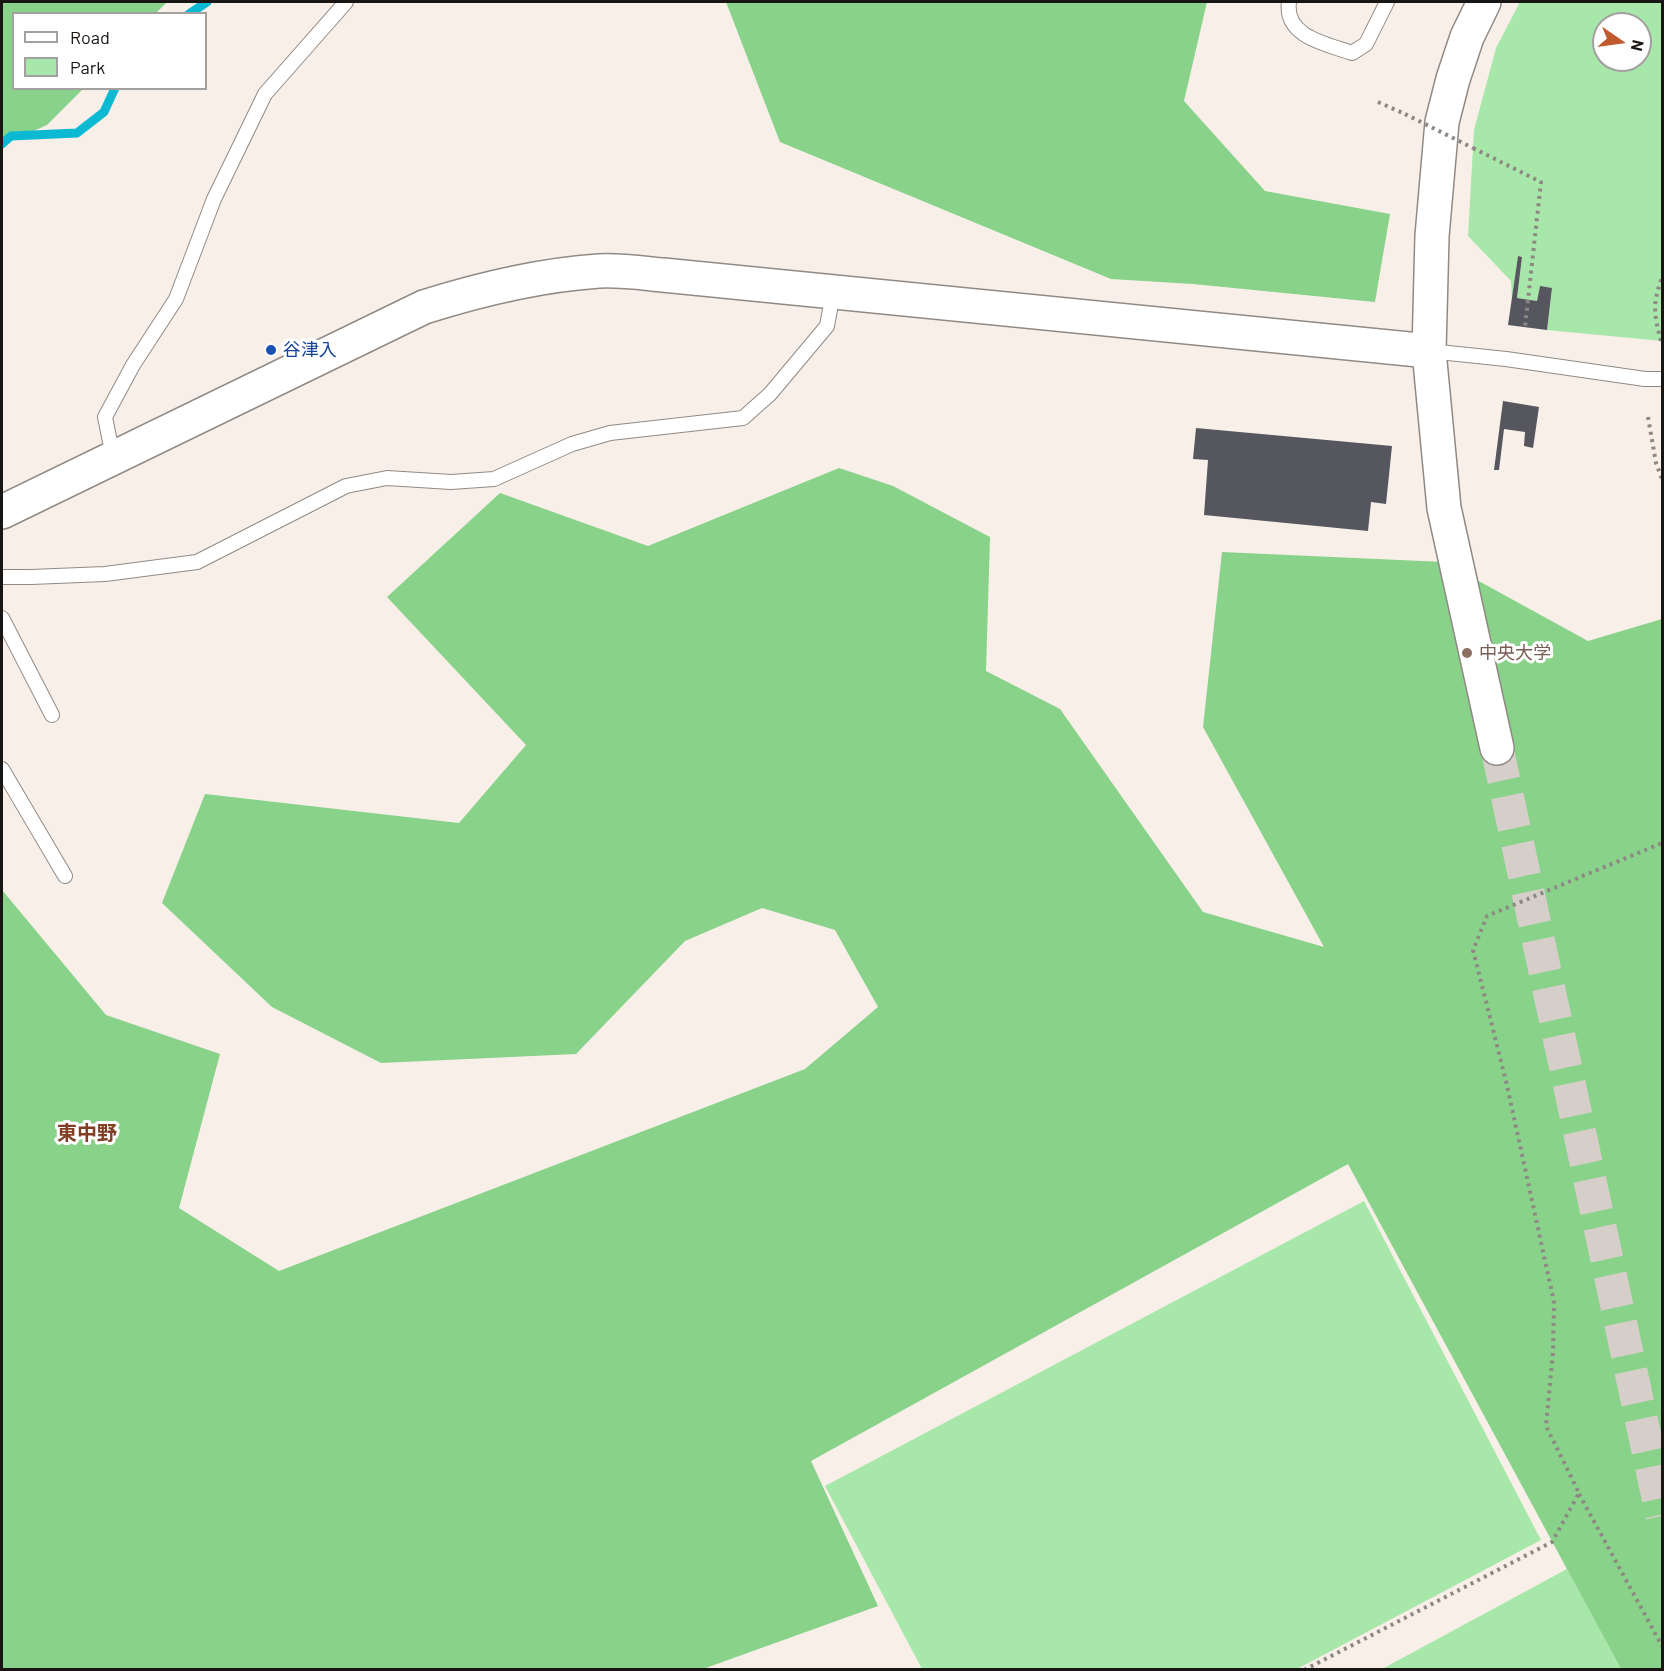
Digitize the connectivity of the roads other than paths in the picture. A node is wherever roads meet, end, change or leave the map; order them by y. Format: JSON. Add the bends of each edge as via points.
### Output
{"nodes":[{"id":1,"x":346,"y":2,"type":"edge"},
{"id":2,"x":1288,"y":2,"type":"edge"},
{"id":3,"x":1387,"y":2,"type":"edge"},
{"id":4,"x":1484,"y":2,"type":"edge"},
{"id":5,"x":833,"y":293,"type":"junction"},
{"id":6,"x":1429,"y":351,"type":"junction"},
{"id":7,"x":1662,"y":379,"type":"edge"},
{"id":8,"x":112,"y":458,"type":"junction"},
{"id":9,"x":2,"y":512,"type":"edge"},
{"id":10,"x":2,"y":577,"type":"edge"},
{"id":11,"x":2,"y":618,"type":"edge"},
{"id":12,"x":52,"y":715,"type":"dead end"},
{"id":13,"x":1497,"y":748,"type":"tunnel mouth"},
{"id":14,"x":2,"y":769,"type":"edge"},
{"id":15,"x":65,"y":876,"type":"dead end"}],
"edges":[{"from":1,"to":8,"type":"lane","via":[[264,93],[214,200],[176,299],[105,417]]},
{"from":2,"to":3,"type":"lane","via":[[1294,25],[1306,37],[1352,53],[1366,44]]},
{"from":4,"to":6,"type":"street","via":[[1467,37],[1442,122],[1432,236]]},
{"from":5,"to":6,"type":"street"},
{"from":5,"to":8,"type":"street","via":[[600,271],[482,289],[424,308]]},
{"from":5,"to":10,"type":"lane","via":[[827,326],[770,394],[742,418],[610,433],[572,444],[494,479],[451,482],[387,478],[346,486],[197,562],[105,573]]},
{"from":6,"to":7,"type":"lane"},
{"from":6,"to":13,"type":"street","via":[[1444,508]]},
{"from":8,"to":9,"type":"street"},
{"from":11,"to":12,"type":"lane"},
{"from":14,"to":15,"type":"lane"}]}
